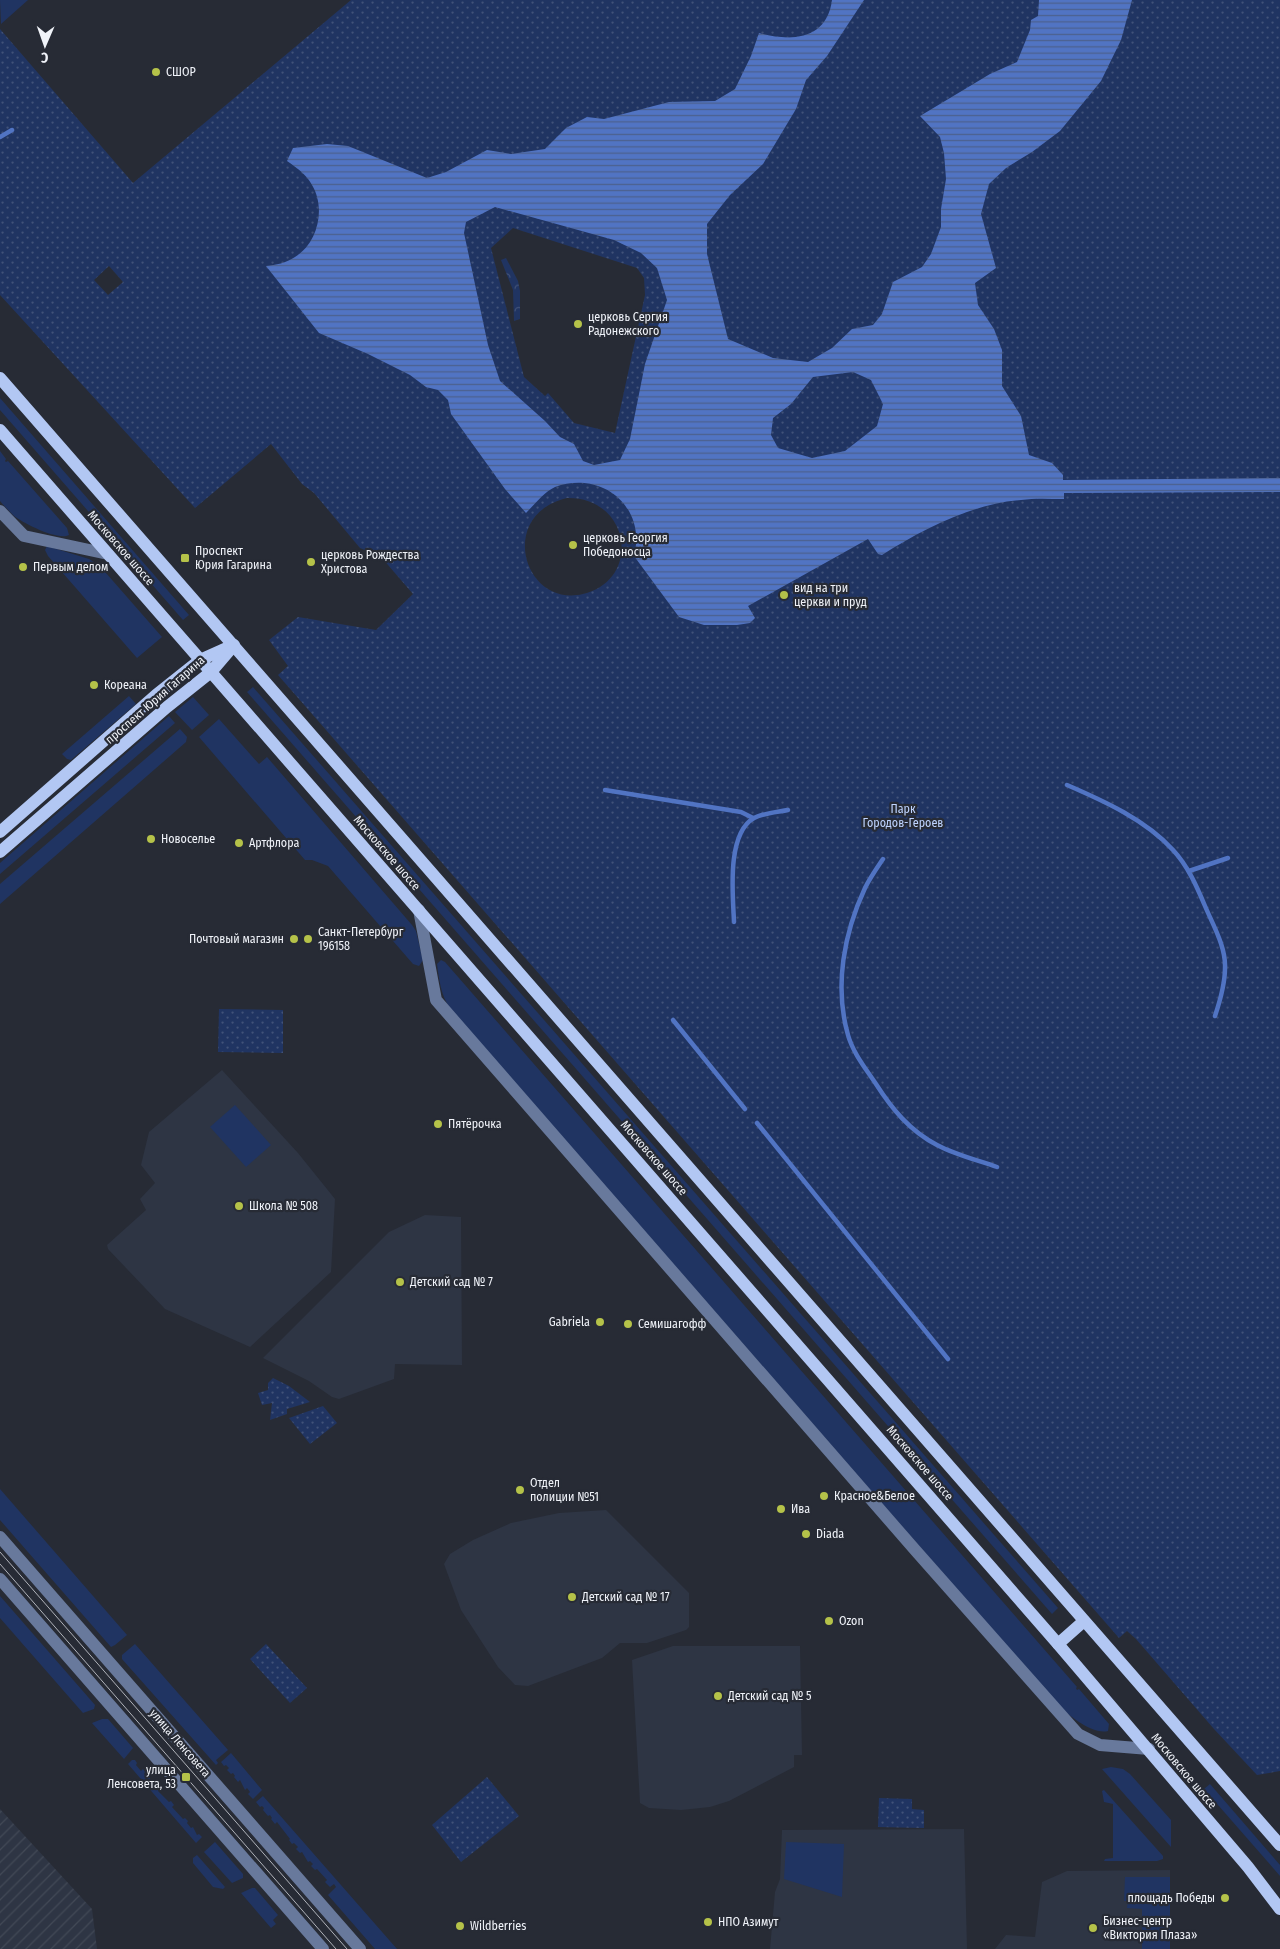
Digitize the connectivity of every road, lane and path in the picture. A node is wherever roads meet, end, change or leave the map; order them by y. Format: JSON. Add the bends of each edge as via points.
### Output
{"nodes":[{"id":1,"x":0,"y":378,"type":"edge"},
{"id":2,"x":0,"y":430,"type":"edge"},
{"id":3,"x":0,"y":511,"type":"edge"},
{"id":4,"x":108,"y":554,"type":"junction"},
{"id":5,"x":234,"y":645,"type":"junction"},
{"id":6,"x":200,"y":660,"type":"junction"},
{"id":7,"x":211,"y":672,"type":"junction"},
{"id":8,"x":0,"y":832,"type":"edge"},
{"id":9,"x":0,"y":852,"type":"edge"},
{"id":10,"x":419,"y":910,"type":"junction"},
{"id":11,"x":0,"y":1537,"type":"edge"},
{"id":12,"x":0,"y":1579,"type":"edge"},
{"id":13,"x":1084,"y":1621,"type":"junction"},
{"id":14,"x":1058,"y":1644,"type":"junction"},
{"id":15,"x":1149,"y":1749,"type":"junction"},
{"id":16,"x":1280,"y":1845,"type":"edge"},
{"id":17,"x":1280,"y":1909,"type":"edge"},
{"id":18,"x":324,"y":1949,"type":"edge"},
{"id":19,"x":360,"y":1949,"type":"edge"}],
"edges":[{"from":1,"to":5,"type":"main road","name":"Московское шоссе"},
{"from":2,"to":4,"type":"main road","name":"Московское шоссе"},
{"from":3,"to":4,"type":"street","via":[[24,536]]},
{"from":4,"to":6,"type":"main road","name":"Московское шоссе"},
{"from":5,"to":6,"type":"main road","name":"проспект Юрия Гагарина"},
{"from":5,"to":7,"type":"main road","name":"проспект Юрия Гагарина"},
{"from":5,"to":13,"type":"main road","name":"Московское шоссе"},
{"from":6,"to":7,"type":"main road","name":"Московское шоссе"},
{"from":6,"to":8,"type":"main road","name":"проспект Юрия Гагарина"},
{"from":7,"to":9,"type":"main road","name":"проспект Юрия Гагарина"},
{"from":7,"to":10,"type":"main road","name":"Московское шоссе"},
{"from":10,"to":14,"type":"main road","name":"Московское шоссе"},
{"from":10,"to":15,"type":"street","via":[[436,1000],[1078,1734],[1100,1746]]},
{"from":11,"to":19,"type":"street","name":"улица Ленсовета"},
{"from":12,"to":18,"type":"street"},
{"from":13,"to":14,"type":"main road"},
{"from":13,"to":16,"type":"main road","name":"Московское шоссе"},
{"from":14,"to":15,"type":"main road","name":"Московское шоссе"},
{"from":15,"to":17,"type":"main road","name":"Московское шоссе"}]}
